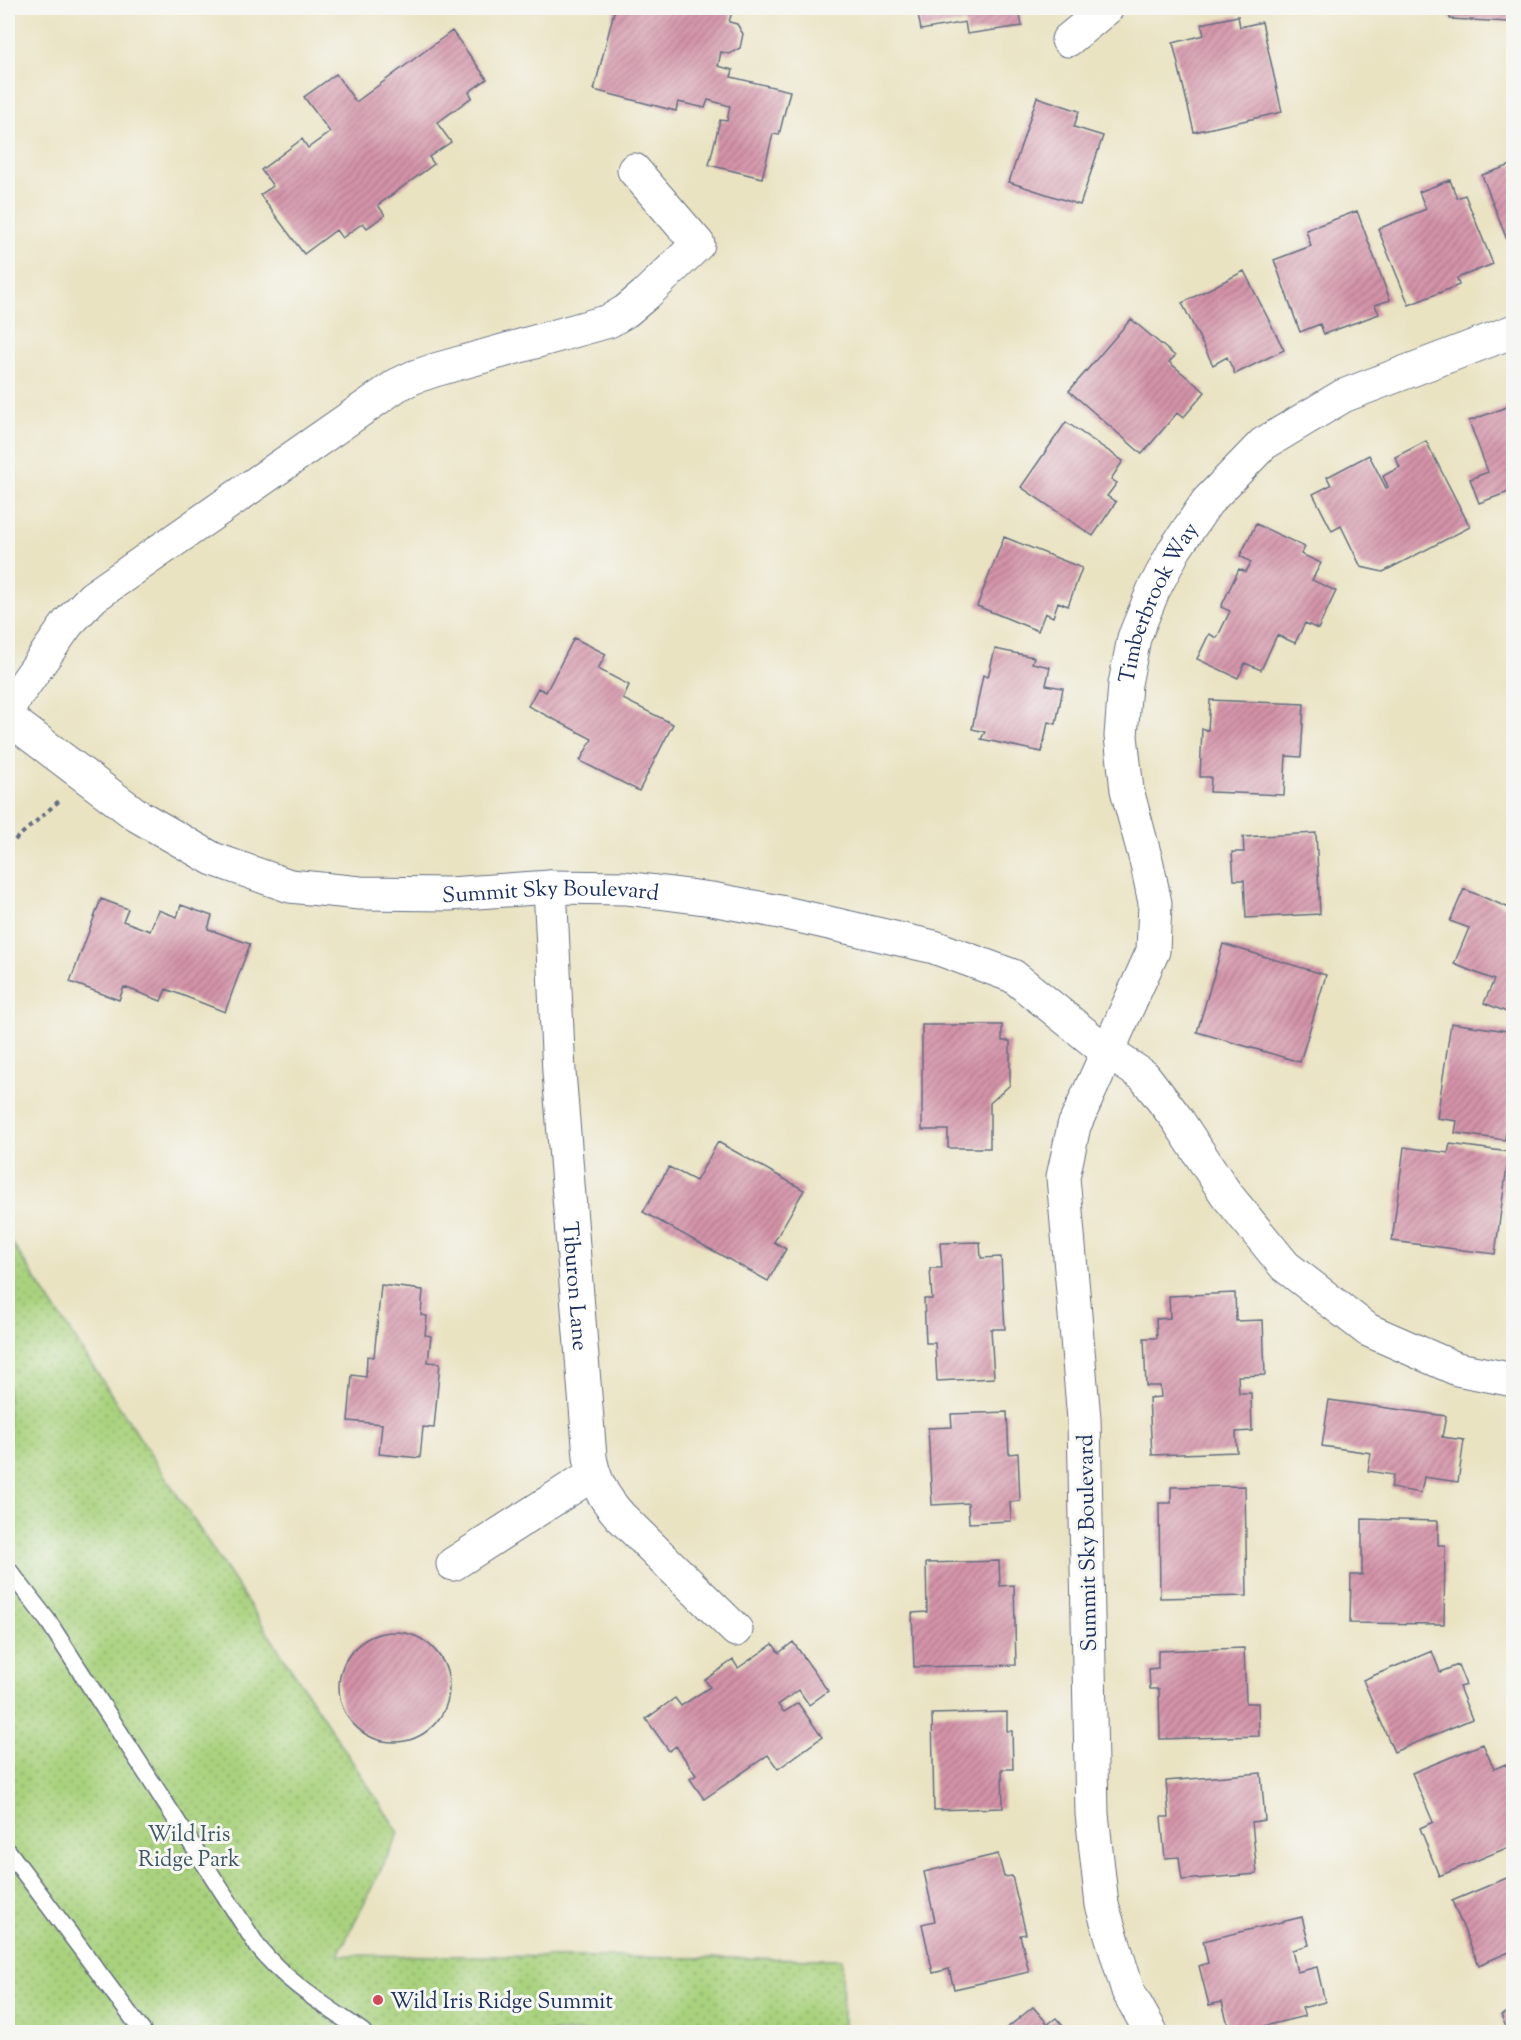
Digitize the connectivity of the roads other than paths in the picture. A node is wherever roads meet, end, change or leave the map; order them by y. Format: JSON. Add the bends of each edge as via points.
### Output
{"nodes":[{"id":1,"x":1107,"y":8,"type":"edge"},
{"id":2,"x":1068,"y":40,"type":"dead end"},
{"id":3,"x":634,"y":170,"type":"dead end"},
{"id":4,"x":1514,"y":331,"type":"edge"},
{"id":5,"x":8,"y":708,"type":"edge"},
{"id":6,"x":8,"y":718,"type":"edge"},
{"id":7,"x":550,"y":887,"type":"junction"},
{"id":8,"x":1106,"y":1051,"type":"junction"},
{"id":9,"x":1514,"y":1380,"type":"edge"},
{"id":10,"x":593,"y":1474,"type":"junction"},
{"id":11,"x":453,"y":1564,"type":"dead end"},
{"id":12,"x":8,"y":1569,"type":"edge"},
{"id":13,"x":736,"y":1630,"type":"dead end"},
{"id":14,"x":8,"y":1851,"type":"edge"},
{"id":15,"x":143,"y":2032,"type":"edge"},
{"id":16,"x":363,"y":2032,"type":"edge"},
{"id":17,"x":1151,"y":2032,"type":"edge"}],
"edges":[{"from":1,"to":2,"type":"street"},
{"from":3,"to":5,"type":"street","via":[[698,244],[645,295],[626,311],[596,326],[435,370],[397,385],[93,597],[68,623]]},
{"from":4,"to":8,"type":"street","name":"Timberbrook Way","via":[[1343,396],[1263,444],[1207,502],[1175,549],[1134,638],[1121,736],[1127,790],[1155,903],[1153,951]]},
{"from":6,"to":7,"type":"street","name":"Summit Sky Boulevard","via":[[138,816],[213,859],[290,886],[360,893],[449,894]]},
{"from":7,"to":8,"type":"street","name":"Summit Sky Boulevard","via":[[626,888],[712,899],[934,947],[1013,976]]},
{"from":7,"to":10,"type":"street","name":"Tiburon Lane","via":[[560,1095]]},
{"from":8,"to":9,"type":"street","name":"Summit Sky Boulevard","via":[[1144,1076],[1226,1194],[1285,1266],[1368,1330],[1457,1369]]},
{"from":8,"to":17,"type":"street","name":"Summit Sky Boulevard","via":[[1074,1126],[1063,1177],[1084,1419],[1092,1814],[1102,1905],[1128,1991]]},
{"from":10,"to":11,"type":"street"},
{"from":10,"to":13,"type":"street","name":"Tiburon Lane","via":[[608,1503]]},
{"from":12,"to":16,"type":"lane","via":[[48,1621],[258,1947],[303,1991]]},
{"from":14,"to":15,"type":"lane"}]}
